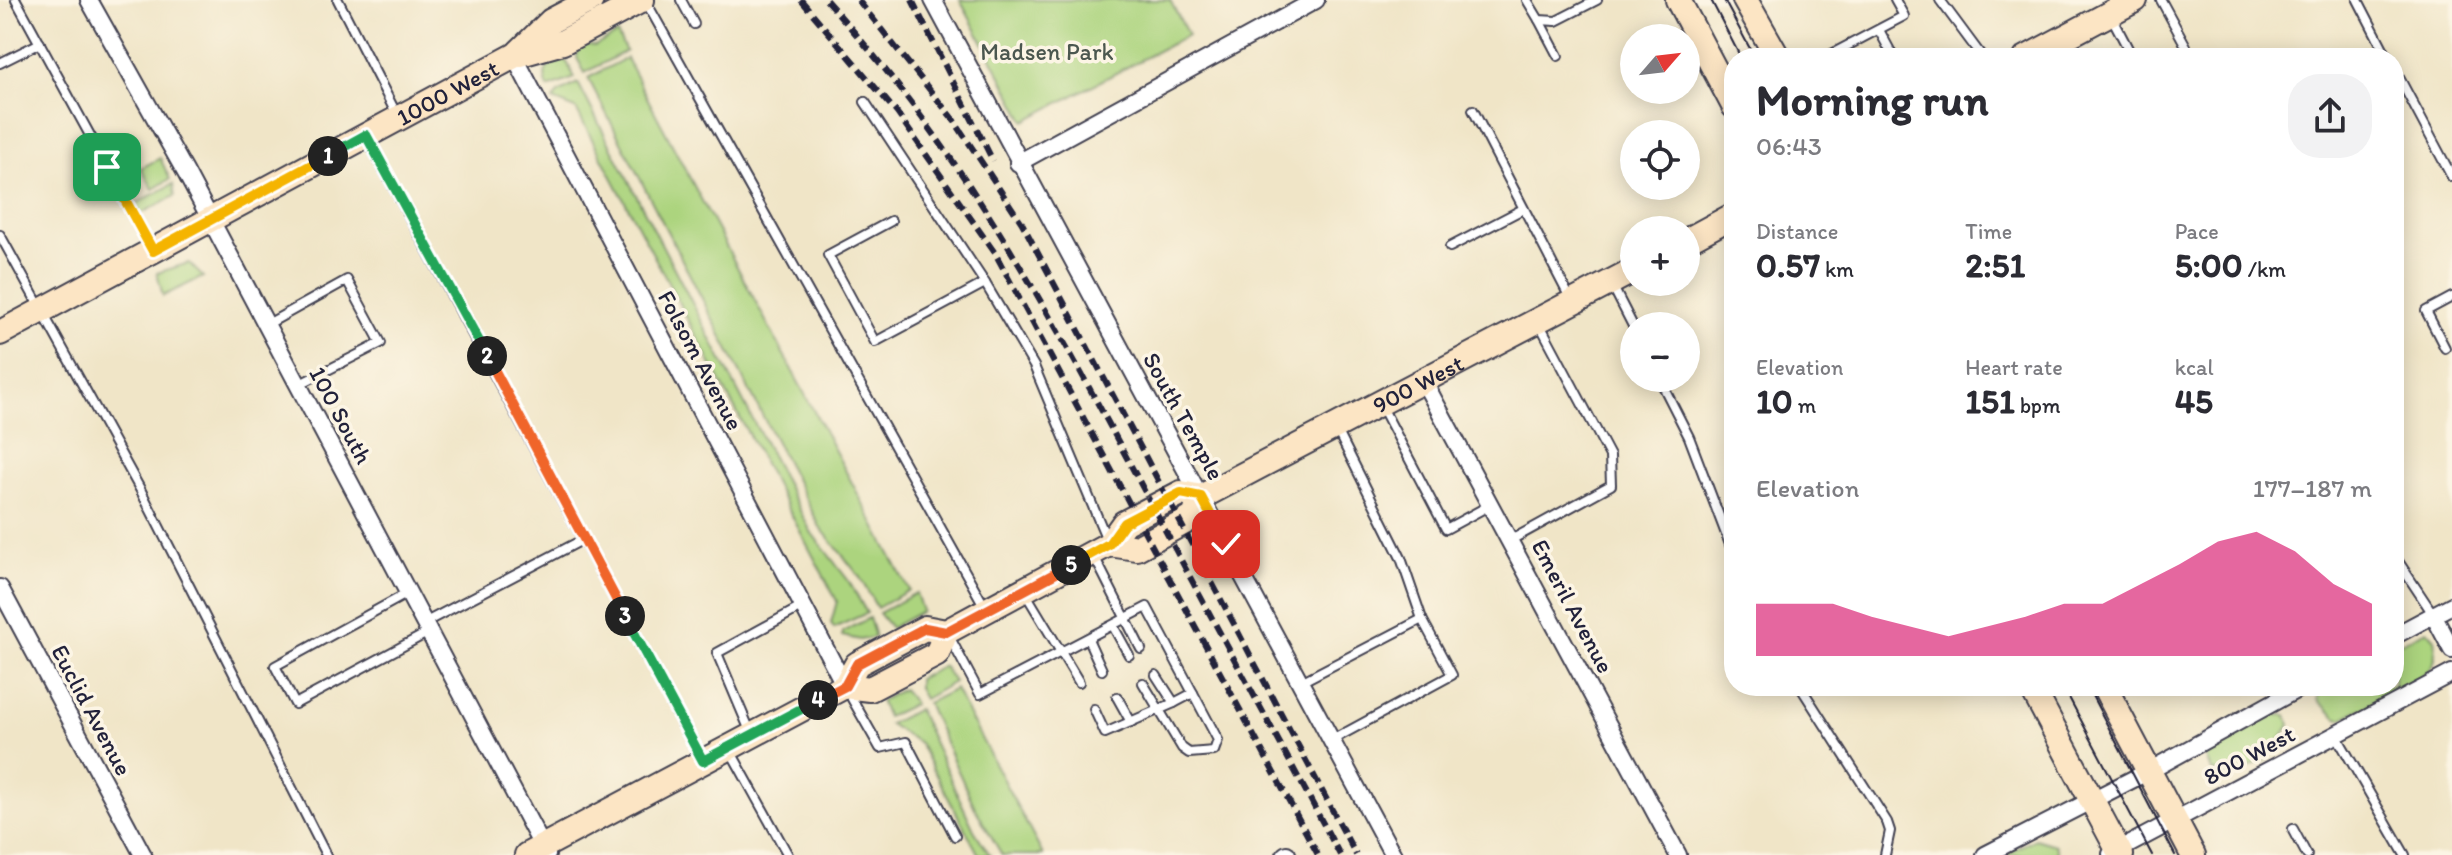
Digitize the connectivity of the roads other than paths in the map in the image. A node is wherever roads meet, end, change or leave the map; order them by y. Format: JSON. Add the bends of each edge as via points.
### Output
{"nodes":[{"id":1,"x":16,"y":0,"type":"edge"},
{"id":2,"x":89,"y":0,"type":"edge"},
{"id":3,"x":338,"y":0,"type":"edge"},
{"id":4,"x":591,"y":0,"type":"edge"},
{"id":5,"x":681,"y":0,"type":"edge"},
{"id":6,"x":933,"y":0,"type":"edge"},
{"id":7,"x":1316,"y":0,"type":"edge"},
{"id":8,"x":1527,"y":0,"type":"edge"},
{"id":9,"x":1597,"y":0,"type":"edge"},
{"id":10,"x":1678,"y":0,"type":"edge"},
{"id":11,"x":1745,"y":0,"type":"edge"},
{"id":12,"x":1895,"y":0,"type":"edge"},
{"id":13,"x":1940,"y":0,"type":"edge"},
{"id":14,"x":2135,"y":0,"type":"edge"},
{"id":15,"x":2161,"y":0,"type":"edge"},
{"id":16,"x":2358,"y":0,"type":"edge"},
{"id":17,"x":631,"y":3,"type":"edge"},
{"id":18,"x":2109,"y":14,"type":"junction"},
{"id":19,"x":1539,"y":20,"type":"junction"},
{"id":20,"x":694,"y":24,"type":"dead end"},
{"id":21,"x":1879,"y":30,"type":"junction"},
{"id":22,"x":40,"y":43,"type":"junction"},
{"id":23,"x":2186,"y":46,"type":"dead end"},
{"id":24,"x":1772,"y":48,"type":"edge"},
{"id":25,"x":1844,"y":48,"type":"edge"},
{"id":26,"x":1889,"y":48,"type":"edge"},
{"id":27,"x":1976,"y":48,"type":"edge"},
{"id":28,"x":2045,"y":48,"type":"edge"},
{"id":29,"x":2128,"y":48,"type":"edge"},
{"id":30,"x":2383,"y":48,"type":"edge"},
{"id":31,"x":514,"y":56,"type":"junction"},
{"id":32,"x":1558,"y":56,"type":"dead end"},
{"id":33,"x":0,"y":63,"type":"edge"},
{"id":34,"x":1724,"y":87,"type":"edge"},
{"id":35,"x":2404,"y":87,"type":"edge"},
{"id":36,"x":865,"y":102,"type":"dead end"},
{"id":37,"x":1473,"y":110,"type":"dead end"},
{"id":38,"x":399,"y":117,"type":"junction"},
{"id":39,"x":366,"y":135,"type":"junction"},
{"id":40,"x":1018,"y":163,"type":"junction"},
{"id":41,"x":2452,"y":177,"type":"edge"},
{"id":42,"x":1523,"y":209,"type":"junction"},
{"id":43,"x":1724,"y":220,"type":"edge"},
{"id":44,"x":210,"y":221,"type":"junction"},
{"id":45,"x":891,"y":221,"type":"dead end"},
{"id":46,"x":1700,"y":233,"type":"edge"},
{"id":47,"x":0,"y":235,"type":"edge"},
{"id":48,"x":1450,"y":247,"type":"dead end"},
{"id":49,"x":153,"y":251,"type":"junction"},
{"id":50,"x":1620,"y":278,"type":"edge"},
{"id":51,"x":985,"y":283,"type":"junction"},
{"id":52,"x":1610,"y":283,"type":"junction"},
{"id":53,"x":2452,"y":297,"type":"edge"},
{"id":54,"x":1572,"y":302,"type":"junction"},
{"id":55,"x":40,"y":311,"type":"junction"},
{"id":56,"x":1625,"y":312,"type":"edge"},
{"id":57,"x":1538,"y":320,"type":"junction"},
{"id":58,"x":266,"y":325,"type":"junction"},
{"id":59,"x":0,"y":333,"type":"edge"},
{"id":60,"x":2445,"y":348,"type":"dead end"},
{"id":61,"x":1423,"y":380,"type":"junction"},
{"id":62,"x":298,"y":385,"type":"junction"},
{"id":63,"x":1666,"y":392,"type":"edge"},
{"id":64,"x":1379,"y":403,"type":"junction"},
{"id":65,"x":1334,"y":426,"type":"junction"},
{"id":66,"x":1201,"y":497,"type":"junction"},
{"id":67,"x":1492,"y":504,"type":"junction"},
{"id":68,"x":1724,"y":524,"type":"edge"},
{"id":69,"x":584,"y":539,"type":"junction"},
{"id":70,"x":1511,"y":540,"type":"junction"},
{"id":71,"x":1101,"y":549,"type":"junction"},
{"id":72,"x":2404,"y":570,"type":"edge"},
{"id":73,"x":0,"y":588,"type":"edge"},
{"id":74,"x":1023,"y":590,"type":"junction"},
{"id":75,"x":408,"y":593,"type":"junction"},
{"id":76,"x":2452,"y":605,"type":"edge"},
{"id":77,"x":803,"y":606,"type":"junction"},
{"id":78,"x":986,"y":610,"type":"junction"},
{"id":79,"x":2433,"y":614,"type":"junction"},
{"id":80,"x":1422,"y":619,"type":"junction"},
{"id":81,"x":1124,"y":620,"type":"junction"},
{"id":82,"x":1113,"y":626,"type":"junction"},
{"id":83,"x":426,"y":628,"type":"junction"},
{"id":84,"x":2404,"y":630,"type":"edge"},
{"id":85,"x":946,"y":632,"type":"junction"},
{"id":86,"x":1088,"y":639,"type":"junction"},
{"id":87,"x":1141,"y":649,"type":"dead end"},
{"id":88,"x":2452,"y":650,"type":"edge"},
{"id":89,"x":1063,"y":652,"type":"junction"},
{"id":90,"x":1129,"y":655,"type":"dead end"},
{"id":91,"x":1102,"y":670,"type":"dead end"},
{"id":92,"x":2452,"y":673,"type":"edge"},
{"id":93,"x":1156,"y":675,"type":"dead end"},
{"id":94,"x":1079,"y":682,"type":"dead end"},
{"id":95,"x":1143,"y":683,"type":"dead end"},
{"id":96,"x":1300,"y":683,"type":"junction"},
{"id":97,"x":845,"y":686,"type":"junction"},
{"id":98,"x":1193,"y":693,"type":"junction"},
{"id":99,"x":1806,"y":696,"type":"edge"},
{"id":100,"x":2036,"y":696,"type":"edge"},
{"id":101,"x":2109,"y":696,"type":"edge"},
{"id":102,"x":2285,"y":696,"type":"edge"},
{"id":103,"x":1117,"y":697,"type":"dead end"},
{"id":104,"x":1174,"y":703,"type":"junction"},
{"id":105,"x":1094,"y":709,"type":"dead end"},
{"id":106,"x":1157,"y":710,"type":"junction"},
{"id":107,"x":1131,"y":722,"type":"junction"},
{"id":108,"x":751,"y":735,"type":"junction"},
{"id":109,"x":2336,"y":735,"type":"junction"},
{"id":110,"x":1332,"y":740,"type":"junction"},
{"id":111,"x":728,"y":747,"type":"junction"},
{"id":112,"x":703,"y":761,"type":"junction"},
{"id":113,"x":2149,"y":771,"type":"junction"},
{"id":114,"x":2092,"y":800,"type":"junction"},
{"id":115,"x":2176,"y":820,"type":"junction"},
{"id":116,"x":2293,"y":829,"type":"dead end"},
{"id":117,"x":955,"y":836,"type":"dead end"},
{"id":118,"x":538,"y":852,"type":"edge"},
{"id":119,"x":2117,"y":853,"type":"edge"},
{"id":120,"x":143,"y":855,"type":"edge"},
{"id":121,"x":326,"y":855,"type":"edge"},
{"id":122,"x":788,"y":855,"type":"edge"},
{"id":123,"x":1393,"y":855,"type":"edge"},
{"id":124,"x":1678,"y":855,"type":"edge"},
{"id":125,"x":1885,"y":855,"type":"edge"},
{"id":126,"x":1985,"y":855,"type":"edge"},
{"id":127,"x":2193,"y":855,"type":"edge"},
{"id":128,"x":2307,"y":855,"type":"edge"},
{"id":129,"x":2405,"y":855,"type":"edge"}],
"edges":[{"from":1,"to":22,"type":"lane"},
{"from":2,"to":44,"type":"street","name":"100 South"},
{"from":3,"to":38,"type":"lane"},
{"from":4,"to":31,"type":"main road","name":"1000 West","via":[[551,21]]},
{"from":5,"to":20,"type":"lane"},
{"from":6,"to":40,"type":"street","name":"South Temple"},
{"from":7,"to":40,"type":"street"},
{"from":8,"to":19,"type":"lane"},
{"from":9,"to":19,"type":"lane","via":[[1556,21]]},
{"from":10,"to":34,"type":"main road"},
{"from":11,"to":24,"type":"main road"},
{"from":12,"to":21,"type":"lane","via":[[1904,16]]},
{"from":13,"to":27,"type":"lane"},
{"from":14,"to":18,"type":"main road"},
{"from":15,"to":23,"type":"lane"},
{"from":16,"to":30,"type":"lane"},
{"from":17,"to":31,"type":"main road","name":"1000 West","via":[[563,42]]},
{"from":17,"to":78,"type":"lane"},
{"from":18,"to":28,"type":"main road"},
{"from":18,"to":29,"type":"lane"},
{"from":19,"to":32,"type":"lane"},
{"from":21,"to":25,"type":"lane"},
{"from":21,"to":26,"type":"lane"},
{"from":22,"to":33,"type":"lane"},
{"from":22,"to":49,"type":"lane"},
{"from":31,"to":38,"type":"main road","name":"1000 West"},
{"from":31,"to":77,"type":"street","name":"Folsom Avenue"},
{"from":35,"to":41,"type":"lane"},
{"from":36,"to":51,"type":"lane"},
{"from":37,"to":42,"type":"lane"},
{"from":38,"to":39,"type":"main road","name":"1000 West"},
{"from":39,"to":44,"type":"main road","name":"1000 West"},
{"from":39,"to":69,"type":"lane"},
{"from":40,"to":66,"type":"street","name":"South Temple"},
{"from":42,"to":48,"type":"lane"},
{"from":42,"to":54,"type":"lane"},
{"from":43,"to":46,"type":"main road"},
{"from":44,"to":49,"type":"main road","name":"1000 West"},
{"from":44,"to":58,"type":"street","name":"100 South"},
{"from":45,"to":51,"type":"lane","via":[[828,255],[875,342]]},
{"from":47,"to":55,"type":"lane"},
{"from":49,"to":55,"type":"main road","name":"1000 West"},
{"from":50,"to":52,"type":"main road","name":"900 West"},
{"from":51,"to":71,"type":"lane","via":[[1034,366]]},
{"from":52,"to":54,"type":"main road","name":"900 West"},
{"from":52,"to":56,"type":"lane"},
{"from":53,"to":60,"type":"lane","via":[[2426,311]]},
{"from":54,"to":57,"type":"main road","name":"900 West"},
{"from":55,"to":59,"type":"main road","name":"1000 West"},
{"from":55,"to":121,"type":"lane","via":[[140,489]]},
{"from":57,"to":61,"type":"main road","name":"900 West"},
{"from":57,"to":70,"type":"lane","via":[[1610,456],[1611,485]]},
{"from":58,"to":62,"type":"street","name":"100 South"},
{"from":58,"to":62,"type":"lane","via":[[347,280],[381,343]]},
{"from":61,"to":64,"type":"main road","name":"900 West"},
{"from":61,"to":67,"type":"street","name":"Emeril Avenue"},
{"from":62,"to":75,"type":"street","name":"100 South"},
{"from":63,"to":68,"type":"lane"},
{"from":64,"to":65,"type":"main road","name":"900 West"},
{"from":64,"to":67,"type":"lane","via":[[1446,529]]},
{"from":65,"to":66,"type":"main road","name":"900 West"},
{"from":65,"to":80,"type":"lane","via":[[1401,558]]},
{"from":66,"to":71,"type":"main road","name":"900 West","via":[[1194,517],[1137,548]]},
{"from":66,"to":96,"type":"street","name":"South Temple"},
{"from":67,"to":70,"type":"street","name":"Emeril Avenue"},
{"from":69,"to":83,"type":"lane"},
{"from":69,"to":112,"type":"lane"},
{"from":70,"to":124,"type":"street","name":"Emeril Avenue"},
{"from":71,"to":74,"type":"main road","name":"900 West"},
{"from":71,"to":81,"type":"lane"},
{"from":72,"to":79,"type":"lane"},
{"from":73,"to":120,"type":"street","name":"Euclid Avenue"},
{"from":74,"to":78,"type":"main road","name":"900 West"},
{"from":74,"to":89,"type":"lane"},
{"from":75,"to":83,"type":"street","name":"100 South"},
{"from":75,"to":83,"type":"lane","via":[[275,666],[295,704]]},
{"from":76,"to":79,"type":"street"},
{"from":77,"to":97,"type":"street","name":"Folsom Avenue"},
{"from":77,"to":108,"type":"lane","via":[[717,653]]},
{"from":78,"to":85,"type":"main road","name":"900 West"},
{"from":79,"to":84,"type":"street"},
{"from":79,"to":88,"type":"street"},
{"from":80,"to":96,"type":"lane"},
{"from":80,"to":110,"type":"lane","via":[[1452,675]]},
{"from":81,"to":82,"type":"lane"},
{"from":81,"to":87,"type":"lane"},
{"from":81,"to":98,"type":"lane","via":[[1147,607]]},
{"from":82,"to":86,"type":"lane"},
{"from":82,"to":90,"type":"lane"},
{"from":83,"to":118,"type":"street","name":"100 South"},
{"from":85,"to":89,"type":"lane","via":[[980,694]]},
{"from":85,"to":97,"type":"main road","name":"900 West","via":[[937,654],[926,660],[870,689]]},
{"from":86,"to":89,"type":"lane"},
{"from":86,"to":91,"type":"lane"},
{"from":89,"to":94,"type":"lane"},
{"from":92,"to":109,"type":"street","name":"800 West"},
{"from":93,"to":104,"type":"lane"},
{"from":95,"to":106,"type":"lane"},
{"from":96,"to":110,"type":"street","name":"South Temple"},
{"from":97,"to":108,"type":"main road","name":"900 West"},
{"from":97,"to":117,"type":"lane","via":[[880,748],[906,742]]},
{"from":98,"to":104,"type":"lane"},
{"from":98,"to":106,"type":"lane","via":[[1218,740],[1214,751],[1189,753],[1182,748]]},
{"from":99,"to":125,"type":"lane","via":[[1887,822]]},
{"from":100,"to":114,"type":"main road"},
{"from":101,"to":113,"type":"main road"},
{"from":102,"to":113,"type":"street","name":"800 West"},
{"from":103,"to":107,"type":"lane"},
{"from":104,"to":106,"type":"lane"},
{"from":105,"to":107,"type":"lane","via":[[1105,733]]},
{"from":106,"to":107,"type":"lane"},
{"from":108,"to":111,"type":"main road","name":"900 West"},
{"from":109,"to":115,"type":"street","name":"800 West"},
{"from":109,"to":129,"type":"lane"},
{"from":110,"to":123,"type":"street","name":"South Temple"},
{"from":111,"to":112,"type":"main road","name":"900 West"},
{"from":111,"to":122,"type":"lane"},
{"from":112,"to":118,"type":"main road","name":"900 West"},
{"from":113,"to":114,"type":"street","name":"800 West"},
{"from":113,"to":115,"type":"main road"},
{"from":114,"to":119,"type":"main road"},
{"from":114,"to":126,"type":"street","name":"800 West"},
{"from":115,"to":119,"type":"street","name":"800 West"},
{"from":115,"to":127,"type":"main road"},
{"from":116,"to":128,"type":"lane"}]}
